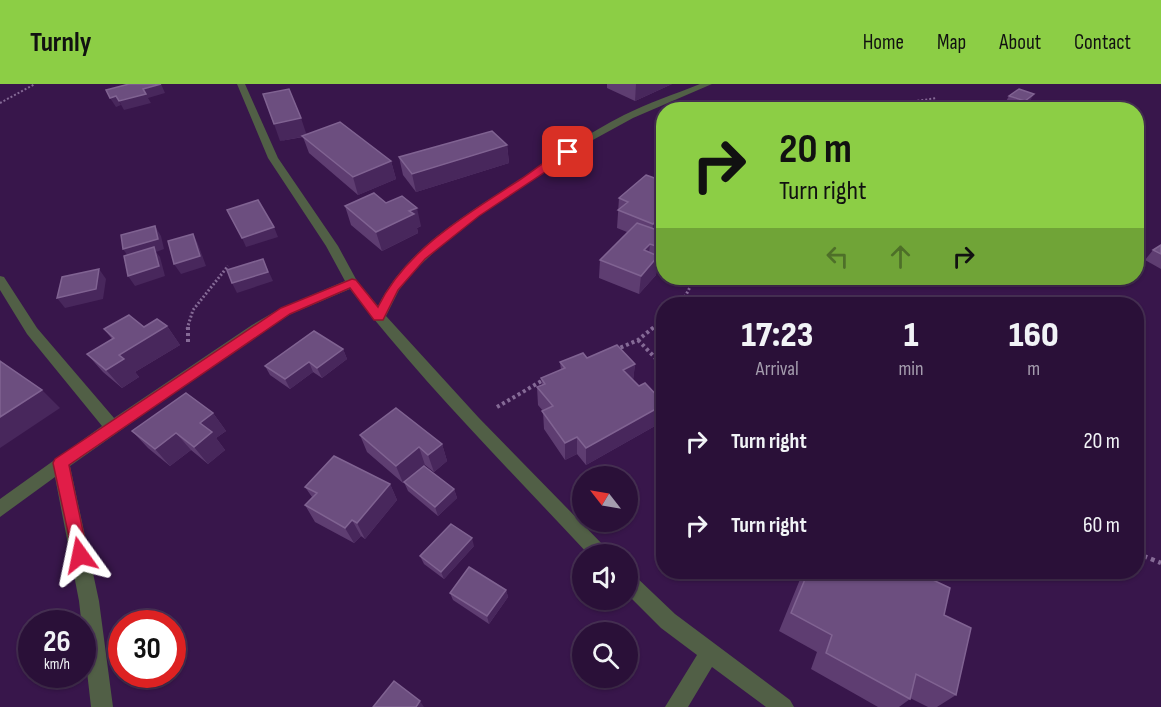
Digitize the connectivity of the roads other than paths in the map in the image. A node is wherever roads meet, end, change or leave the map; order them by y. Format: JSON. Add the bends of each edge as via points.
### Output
{"nodes":[{"id":1,"x":241,"y":84,"type":"edge"},
{"id":2,"x":708,"y":84,"type":"edge"},
{"id":3,"x":664,"y":102,"type":"edge"},
{"id":4,"x":656,"y":105,"type":"edge"},
{"id":5,"x":0,"y":280,"type":"edge"},
{"id":6,"x":352,"y":283,"type":"junction"},
{"id":7,"x":379,"y":317,"type":"junction"},
{"id":8,"x":113,"y":428,"type":"junction"},
{"id":9,"x":61,"y":463,"type":"junction"},
{"id":10,"x":0,"y":509,"type":"edge"},
{"id":11,"x":590,"y":544,"type":"edge"},
{"id":12,"x":638,"y":592,"type":"edge"},
{"id":13,"x":710,"y":652,"type":"junction"},
{"id":14,"x":102,"y":707,"type":"edge"},
{"id":15,"x":676,"y":707,"type":"edge"},
{"id":16,"x":783,"y":707,"type":"edge"}],
"edges":[{"from":1,"to":6,"type":"street","via":[[273,158]]},
{"from":2,"to":3,"type":"street"},
{"from":4,"to":7,"type":"street","via":[[587,139],[441,239],[393,288]]},
{"from":5,"to":8,"type":"street","via":[[32,331]]},
{"from":6,"to":7,"type":"street"},
{"from":6,"to":8,"type":"street","via":[[286,311]]},
{"from":7,"to":11,"type":"street"},
{"from":8,"to":9,"type":"street"},
{"from":9,"to":10,"type":"street"},
{"from":9,"to":14,"type":"street","via":[[89,601]]},
{"from":12,"to":13,"type":"street","via":[[668,621]]},
{"from":13,"to":15,"type":"street"},
{"from":13,"to":16,"type":"street"}]}
